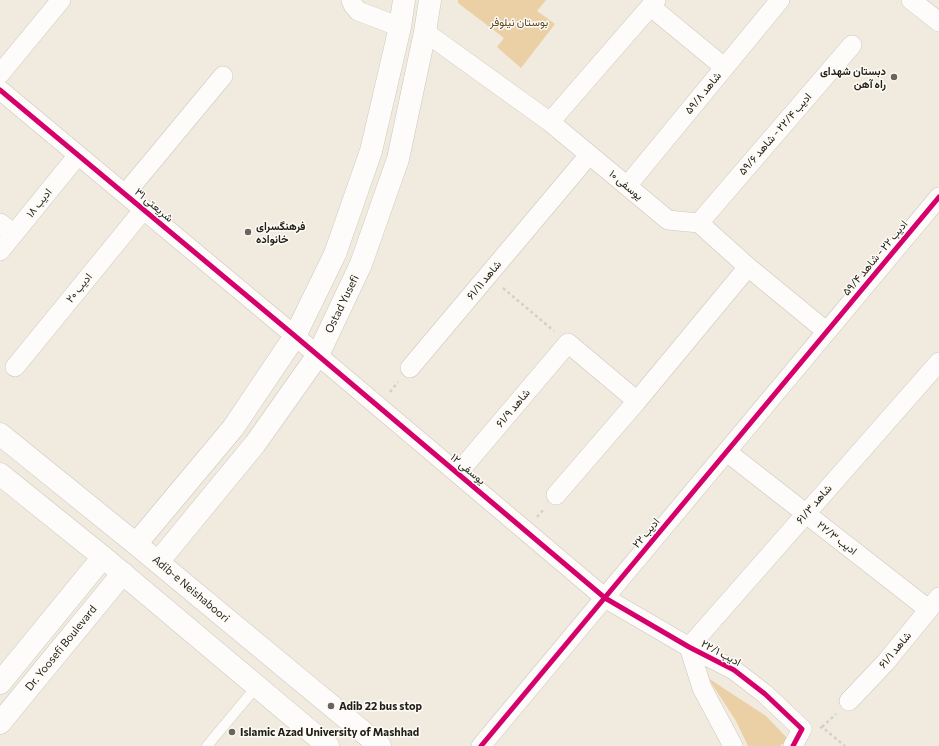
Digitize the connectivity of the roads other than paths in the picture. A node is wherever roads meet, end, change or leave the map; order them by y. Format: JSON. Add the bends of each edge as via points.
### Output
{"nodes":[{"id":1,"x":61,"y":0,"type":"edge"},
{"id":2,"x":351,"y":0,"type":"edge"},
{"id":3,"x":404,"y":0,"type":"edge"},
{"id":4,"x":430,"y":0,"type":"edge"},
{"id":5,"x":780,"y":0,"type":"edge"},
{"id":6,"x":911,"y":0,"type":"edge"},
{"id":7,"x":653,"y":3,"type":"edge"},
{"id":8,"x":939,"y":22,"type":"edge"},
{"id":9,"x":400,"y":27,"type":"junction"},
{"id":10,"x":425,"y":32,"type":"junction"},
{"id":11,"x":852,"y":45,"type":"dead end"},
{"id":12,"x":724,"y":67,"type":"junction"},
{"id":13,"x":0,"y":74,"type":"edge"},
{"id":14,"x":223,"y":76,"type":"dead end"},
{"id":15,"x":0,"y":90,"type":"edge"},
{"id":16,"x":550,"y":122,"type":"junction"},
{"id":17,"x":78,"y":155,"type":"junction"},
{"id":18,"x":590,"y":155,"type":"junction"},
{"id":19,"x":627,"y":186,"type":"junction"},
{"id":20,"x":126,"y":194,"type":"junction"},
{"id":21,"x":939,"y":197,"type":"edge"},
{"id":22,"x":144,"y":210,"type":"junction"},
{"id":23,"x":699,"y":223,"type":"junction"},
{"id":24,"x":7,"y":228,"type":"edge"},
{"id":25,"x":0,"y":251,"type":"edge"},
{"id":26,"x":748,"y":268,"type":"junction"},
{"id":27,"x":826,"y":331,"type":"junction"},
{"id":28,"x":295,"y":336,"type":"junction"},
{"id":29,"x":318,"y":355,"type":"junction"},
{"id":30,"x":939,"y":362,"type":"edge"},
{"id":31,"x":15,"y":367,"type":"dead end"},
{"id":32,"x":410,"y":368,"type":"road end"},
{"id":33,"x":636,"y":401,"type":"junction"},
{"id":34,"x":0,"y":434,"type":"edge"},
{"id":35,"x":727,"y":452,"type":"junction"},
{"id":36,"x":0,"y":474,"type":"edge"},
{"id":37,"x":458,"y":474,"type":"junction"},
{"id":38,"x":556,"y":495,"type":"road end"},
{"id":39,"x":806,"y":514,"type":"junction"},
{"id":40,"x":136,"y":544,"type":"junction"},
{"id":41,"x":103,"y":557,"type":"junction"},
{"id":42,"x":158,"y":562,"type":"junction"},
{"id":43,"x":123,"y":573,"type":"junction"},
{"id":44,"x":605,"y":598,"type":"junction"},
{"id":45,"x":934,"y":603,"type":"edge"},
{"id":46,"x":689,"y":647,"type":"junction"},
{"id":47,"x":0,"y":683,"type":"edge"},
{"id":48,"x":257,"y":686,"type":"junction"},
{"id":49,"x":848,"y":701,"type":"dead end"},
{"id":50,"x":0,"y":723,"type":"edge"},
{"id":51,"x":207,"y":746,"type":"edge"},
{"id":52,"x":328,"y":746,"type":"edge"},
{"id":53,"x":380,"y":746,"type":"edge"},
{"id":54,"x":481,"y":746,"type":"edge"},
{"id":55,"x":733,"y":746,"type":"edge"},
{"id":56,"x":793,"y":746,"type":"edge"}],
"edges":[{"from":1,"to":13,"type":"street"},
{"from":2,"to":9,"type":"street","via":[[358,11]]},
{"from":3,"to":9,"type":"street"},
{"from":4,"to":10,"type":"street","name":"Ostad Yusefi"},
{"from":5,"to":12,"type":"street","name":"شاهد ۵۹/۸"},
{"from":6,"to":8,"type":"street"},
{"from":7,"to":12,"type":"street"},
{"from":7,"to":16,"type":"street"},
{"from":9,"to":28,"type":"street","via":[[371,151],[335,254]]},
{"from":10,"to":16,"type":"street","name":"یوسفی ۱۰"},
{"from":10,"to":29,"type":"street","name":"Ostad Yusefi","via":[[398,159],[361,264]]},
{"from":11,"to":23,"type":"street","name":"ادیب ۲۲/۴ - شاهد ۵۹/۶"},
{"from":12,"to":19,"type":"street","name":"شاهد ۵۹/۸"},
{"from":14,"to":20,"type":"street"},
{"from":15,"to":17,"type":"street","name":"شریعتی ۳۱"},
{"from":16,"to":18,"type":"street","name":"یوسفی ۱۰"},
{"from":17,"to":20,"type":"street","name":"شریعتی ۳۱"},
{"from":17,"to":24,"type":"street","name":"ادیب ۱۸"},
{"from":18,"to":19,"type":"street","name":"یوسفی ۱۰"},
{"from":18,"to":32,"type":"street","name":"شاهد ۶۱/۱۱"},
{"from":19,"to":23,"type":"street","name":"یوسفی ۱۰","via":[[668,220]]},
{"from":20,"to":22,"type":"street","name":"شریعتی ۳۱"},
{"from":21,"to":27,"type":"street","name":"ادیب ۲۲ - شاهد ۵۹/۴"},
{"from":22,"to":28,"type":"street","name":"شریعتی ۳۱"},
{"from":22,"to":31,"type":"street","name":"ادیب ۲۰"},
{"from":23,"to":26,"type":"street"},
{"from":24,"to":25,"type":"street","name":"ادیب ۱۸"},
{"from":26,"to":27,"type":"street"},
{"from":26,"to":33,"type":"street"},
{"from":27,"to":35,"type":"street","name":"ادیب ۲۲"},
{"from":28,"to":29,"type":"street","name":"شریعتی ۳۱"},
{"from":28,"to":40,"type":"street","via":[[233,428]]},
{"from":29,"to":37,"type":"street","name":"یوسفی ۱۲"},
{"from":29,"to":42,"type":"street","name":"Ostad Yusefi","via":[[256,444]]},
{"from":30,"to":39,"type":"street","name":"شاهد ۶۱/۳"},
{"from":33,"to":37,"type":"street","name":"شاهد ۶۱/۹","via":[[568,343]]},
{"from":33,"to":38,"type":"street"},
{"from":34,"to":40,"type":"street","name":"Adib-e Neishaboori"},
{"from":35,"to":39,"type":"street","name":"ادیب ۲۲/۳"},
{"from":35,"to":44,"type":"street","name":"ادیب ۲۲"},
{"from":36,"to":41,"type":"street"},
{"from":37,"to":44,"type":"street","name":"یوسفی ۱۲"},
{"from":39,"to":45,"type":"street","name":"ادیب ۲۲/۳"},
{"from":39,"to":46,"type":"street","name":"شاهد ۶۱/۳"},
{"from":40,"to":42,"type":"street","name":"Adib-e Neishaboori"},
{"from":41,"to":43,"type":"street"},
{"from":41,"to":47,"type":"street"},
{"from":42,"to":53,"type":"street","name":"Adib-e Neishaboori"},
{"from":43,"to":48,"type":"street"},
{"from":43,"to":50,"type":"street","name":"Dr. Yoosefi Boulevard"},
{"from":44,"to":46,"type":"street","name":"ادیب ۲۲/۱"},
{"from":44,"to":54,"type":"street","name":"ادیب ۲۲"},
{"from":45,"to":49,"type":"street","name":"شاهد ۶۱/۱","via":[[885,663]]},
{"from":46,"to":55,"type":"street","name":"ادیب ۲۲/۱","via":[[702,688]]},
{"from":46,"to":56,"type":"street","name":"ادیب ۲۲/۱","via":[[734,670],[765,694],[802,729]]},
{"from":48,"to":51,"type":"lane"},
{"from":48,"to":52,"type":"street"}]}
